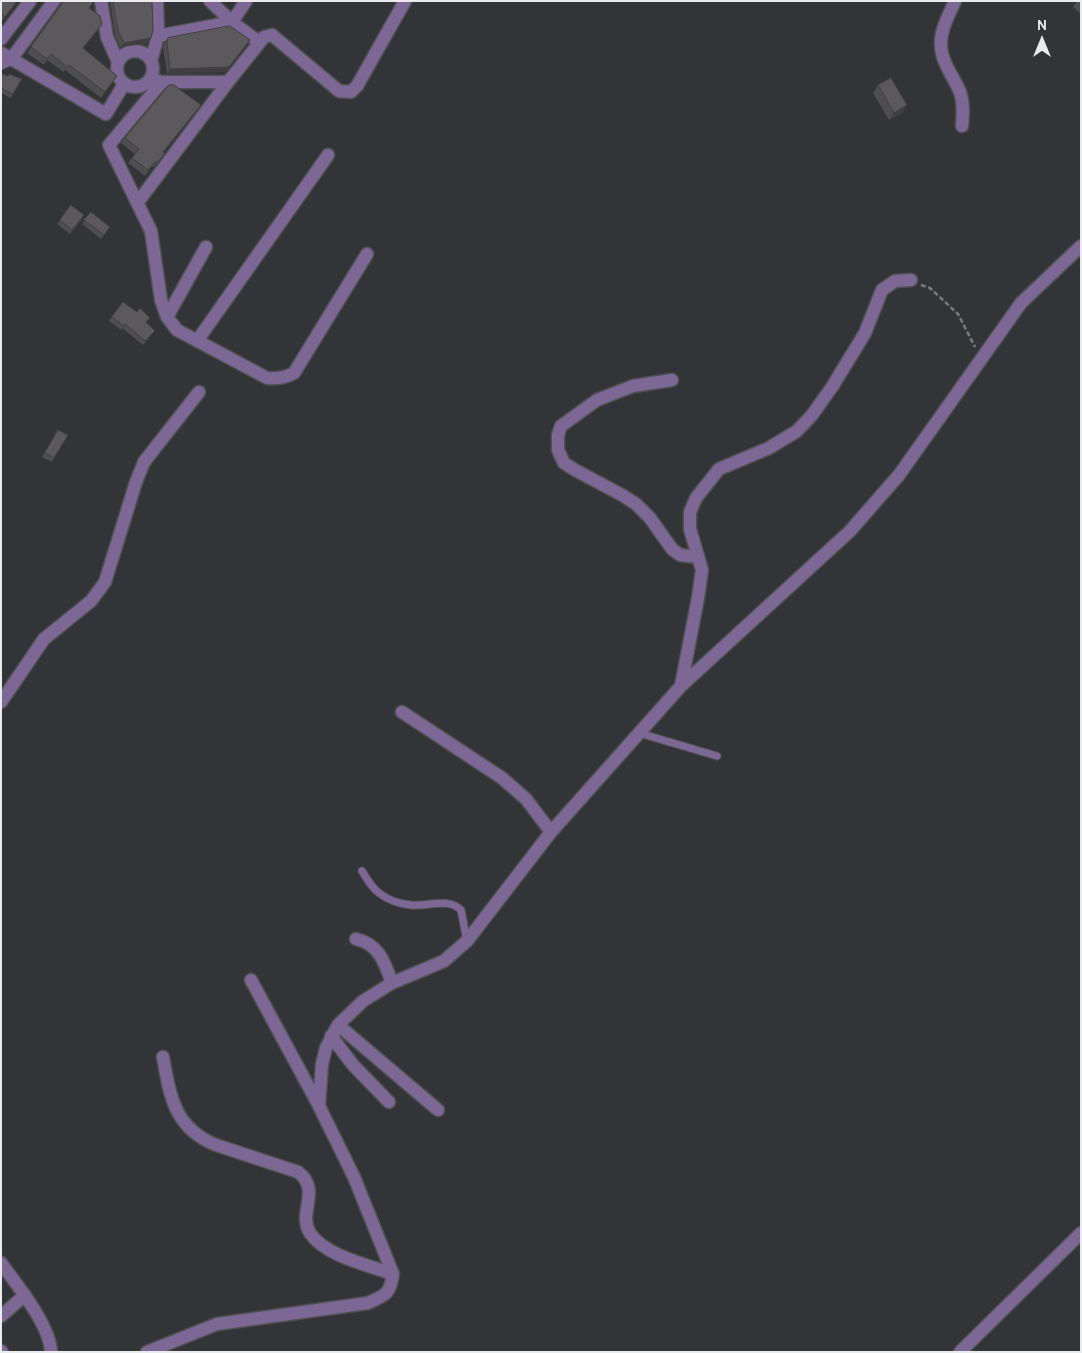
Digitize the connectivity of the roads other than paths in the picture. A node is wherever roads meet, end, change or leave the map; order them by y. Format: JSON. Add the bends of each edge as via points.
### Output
{"nodes":[{"id":1,"x":30,"y":1,"type":"edge"},
{"id":2,"x":54,"y":1,"type":"edge"},
{"id":3,"x":101,"y":1,"type":"edge"},
{"id":4,"x":157,"y":1,"type":"edge"},
{"id":5,"x":210,"y":1,"type":"edge"},
{"id":6,"x":246,"y":1,"type":"edge"},
{"id":7,"x":405,"y":1,"type":"edge"},
{"id":8,"x":955,"y":1,"type":"edge"},
{"id":9,"x":232,"y":22,"type":"junction"},
{"id":10,"x":158,"y":36,"type":"junction"},
{"id":11,"x":1,"y":39,"type":"edge"},
{"id":12,"x":259,"y":42,"type":"junction"},
{"id":13,"x":5,"y":58,"type":"edge"},
{"id":14,"x":151,"y":61,"type":"junction"},
{"id":15,"x":118,"y":62,"type":"junction"},
{"id":16,"x":156,"y":80,"type":"junction"},
{"id":17,"x":228,"y":82,"type":"junction"},
{"id":18,"x":124,"y":84,"type":"junction"},
{"id":19,"x":962,"y":126,"type":"dead end"},
{"id":20,"x":328,"y":156,"type":"dead end"},
{"id":21,"x":138,"y":202,"type":"junction"},
{"id":22,"x":1081,"y":246,"type":"edge"},
{"id":23,"x":206,"y":247,"type":"dead end"},
{"id":24,"x":367,"y":254,"type":"dead end"},
{"id":25,"x":911,"y":280,"type":"road end"},
{"id":26,"x":167,"y":317,"type":"junction"},
{"id":27,"x":197,"y":341,"type":"junction"},
{"id":28,"x":672,"y":380,"type":"dead end"},
{"id":29,"x":199,"y":392,"type":"dead end"},
{"id":30,"x":698,"y":557,"type":"junction"},
{"id":31,"x":681,"y":686,"type":"junction"},
{"id":32,"x":1,"y":702,"type":"edge"},
{"id":33,"x":402,"y":712,"type":"dead end"},
{"id":34,"x":639,"y":733,"type":"junction"},
{"id":35,"x":717,"y":756,"type":"dead end"},
{"id":36,"x":551,"y":832,"type":"junction"},
{"id":37,"x":362,"y":871,"type":"dead end"},
{"id":38,"x":356,"y":940,"type":"dead end"},
{"id":39,"x":467,"y":941,"type":"junction"},
{"id":40,"x":251,"y":980,"type":"dead end"},
{"id":41,"x":392,"y":983,"type":"junction"},
{"id":42,"x":338,"y":1025,"type":"junction"},
{"id":43,"x":331,"y":1036,"type":"junction"},
{"id":44,"x":163,"y":1057,"type":"dead end"},
{"id":45,"x":389,"y":1102,"type":"dead end"},
{"id":46,"x":319,"y":1106,"type":"junction"},
{"id":47,"x":438,"y":1110,"type":"dead end"},
{"id":48,"x":1081,"y":1233,"type":"edge"},
{"id":49,"x":1,"y":1263,"type":"edge"},
{"id":50,"x":393,"y":1274,"type":"junction"},
{"id":51,"x":25,"y":1295,"type":"junction"},
{"id":52,"x":1,"y":1316,"type":"edge"},
{"id":53,"x":51,"y":1352,"type":"edge"},
{"id":54,"x":147,"y":1352,"type":"edge"},
{"id":55,"x":960,"y":1352,"type":"edge"}],
"edges":[{"from":1,"to":11,"type":"street"},
{"from":2,"to":13,"type":"street"},
{"from":3,"to":15,"type":"street","via":[[107,38]]},
{"from":4,"to":10,"type":"street"},
{"from":5,"to":9,"type":"street"},
{"from":6,"to":9,"type":"street"},
{"from":7,"to":12,"type":"street","via":[[351,92],[339,91],[272,35]]},
{"from":8,"to":19,"type":"street","via":[[943,29],[941,46],[948,70],[960,92]]},
{"from":9,"to":10,"type":"street"},
{"from":9,"to":12,"type":"street"},
{"from":10,"to":14,"type":"street"},
{"from":12,"to":17,"type":"street"},
{"from":13,"to":18,"type":"street","via":[[106,114]]},
{"from":14,"to":15,"type":"street","via":[[137,51],[126,53]]},
{"from":14,"to":16,"type":"street"},
{"from":15,"to":18,"type":"street","via":[[117,74]]},
{"from":16,"to":17,"type":"street"},
{"from":16,"to":18,"type":"street","via":[[141,86]]},
{"from":16,"to":21,"type":"street","via":[[109,146]]},
{"from":17,"to":21,"type":"street"},
{"from":20,"to":27,"type":"street"},
{"from":21,"to":26,"type":"street","via":[[151,231],[161,300]]},
{"from":22,"to":31,"type":"street","via":[[1021,304],[899,475],[850,531]]},
{"from":23,"to":26,"type":"street"},
{"from":24,"to":27,"type":"street","via":[[294,373],[278,379],[267,378]]},
{"from":25,"to":30,"type":"street","via":[[895,281],[882,290],[865,332],[832,387],[797,431],[769,448],[719,469],[708,482],[690,512],[690,529]]},
{"from":26,"to":27,"type":"street","via":[[177,330]]},
{"from":28,"to":30,"type":"street","via":[[633,386],[597,400],[561,426],[558,450],[564,462],[575,470],[636,504],[672,550],[680,555]]},
{"from":29,"to":32,"type":"street","via":[[144,462],[105,582],[91,601],[44,639]]},
{"from":30,"to":31,"type":"street","via":[[702,570]]},
{"from":31,"to":34,"type":"street"},
{"from":33,"to":36,"type":"street","via":[[502,778],[526,799]]},
{"from":34,"to":35,"type":"lane"},
{"from":34,"to":36,"type":"street"},
{"from":36,"to":39,"type":"street"},
{"from":37,"to":39,"type":"lane","via":[[379,893],[394,902],[413,906],[450,903],[457,906],[461,910]]},
{"from":38,"to":41,"type":"street","via":[[366,942],[378,952]]},
{"from":39,"to":41,"type":"street","via":[[444,961]]},
{"from":40,"to":46,"type":"street"},
{"from":41,"to":42,"type":"street","via":[[363,1001]]},
{"from":42,"to":43,"type":"street"},
{"from":42,"to":47,"type":"street"},
{"from":43,"to":45,"type":"street","via":[[353,1066]]},
{"from":43,"to":46,"type":"street","via":[[322,1064]]},
{"from":44,"to":50,"type":"street","via":[[172,1101],[194,1133],[216,1145],[298,1172],[309,1186],[306,1220],[310,1233],[323,1246],[338,1254]]},
{"from":46,"to":50,"type":"street","via":[[354,1177]]},
{"from":48,"to":55,"type":"street"},
{"from":49,"to":51,"type":"street"},
{"from":50,"to":54,"type":"street","via":[[386,1295],[368,1303],[217,1324]]},
{"from":51,"to":52,"type":"street"},
{"from":51,"to":53,"type":"street","via":[[42,1324]]}]}
